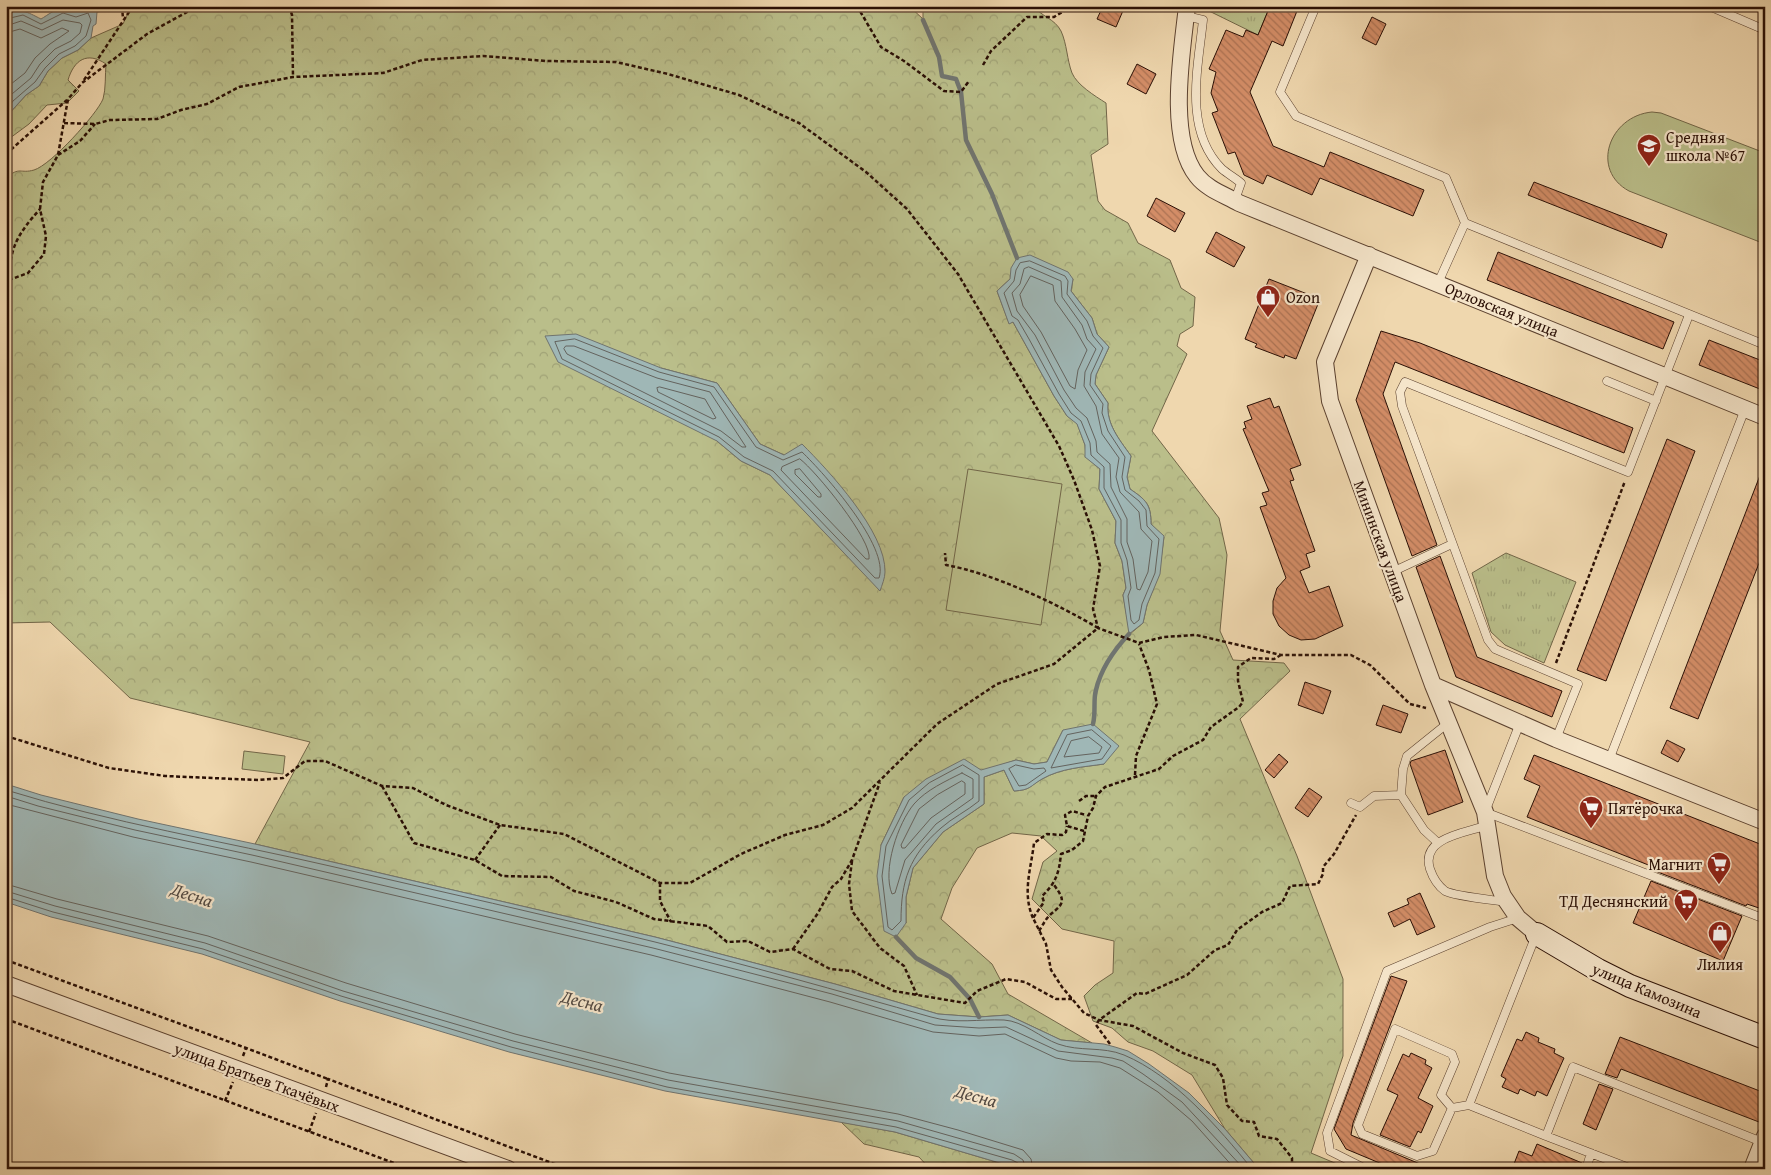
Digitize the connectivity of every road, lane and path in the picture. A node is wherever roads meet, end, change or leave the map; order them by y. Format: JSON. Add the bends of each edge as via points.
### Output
{"nodes":[{"id":1,"x":122,"y":6,"type":"edge"},
{"id":2,"x":133,"y":6,"type":"edge"},
{"id":3,"x":198,"y":6,"type":"edge"},
{"id":4,"x":289,"y":6,"type":"edge"},
{"id":5,"x":857,"y":6,"type":"edge"},
{"id":6,"x":1072,"y":6,"type":"edge"},
{"id":7,"x":1316,"y":6,"type":"edge"},
{"id":8,"x":1709,"y":6,"type":"edge"},
{"id":9,"x":1186,"y":11,"type":"edge"},
{"id":10,"x":122,"y":20,"type":"junction"},
{"id":11,"x":1765,"y":30,"type":"edge"},
{"id":12,"x":983,"y":65,"type":"dead end"},
{"id":13,"x":293,"y":77,"type":"junction"},
{"id":14,"x":969,"y":81,"type":"dead end"},
{"id":15,"x":82,"y":83,"type":"junction"},
{"id":16,"x":68,"y":98,"type":"junction"},
{"id":17,"x":64,"y":123,"type":"junction"},
{"id":18,"x":95,"y":124,"type":"junction"},
{"id":19,"x":6,"y":154,"type":"edge"},
{"id":20,"x":58,"y":155,"type":"junction"},
{"id":21,"x":1237,"y":201,"type":"junction"},
{"id":22,"x":40,"y":209,"type":"junction"},
{"id":23,"x":1464,"y":223,"type":"junction"},
{"id":24,"x":1369,"y":255,"type":"junction"},
{"id":25,"x":9,"y":280,"type":"junction"},
{"id":26,"x":1438,"y":283,"type":"junction"},
{"id":27,"x":6,"y":286,"type":"edge"},
{"id":28,"x":1689,"y":314,"type":"junction"},
{"id":29,"x":1765,"y":345,"type":"edge"},
{"id":30,"x":1665,"y":376,"type":"junction"},
{"id":31,"x":1607,"y":381,"type":"dead end"},
{"id":32,"x":1656,"y":402,"type":"junction"},
{"id":33,"x":1746,"y":409,"type":"junction"},
{"id":34,"x":1765,"y":417,"type":"edge"},
{"id":35,"x":1628,"y":472,"type":"junction"},
{"id":36,"x":1452,"y":544,"type":"junction"},
{"id":37,"x":945,"y":553,"type":"dead end"},
{"id":38,"x":1392,"y":572,"type":"junction"},
{"id":39,"x":1098,"y":628,"type":"junction"},
{"id":40,"x":1139,"y":643,"type":"junction"},
{"id":41,"x":1281,"y":655,"type":"junction"},
{"id":42,"x":1552,"y":674,"type":"junction"},
{"id":43,"x":1434,"y":685,"type":"junction"},
{"id":44,"x":1446,"y":718,"type":"junction"},
{"id":45,"x":1520,"y":723,"type":"junction"},
{"id":46,"x":6,"y":736,"type":"edge"},
{"id":47,"x":1556,"y":739,"type":"junction"},
{"id":48,"x":1609,"y":760,"type":"junction"},
{"id":49,"x":1135,"y":776,"type":"junction"},
{"id":50,"x":881,"y":779,"type":"junction"},
{"id":51,"x":382,"y":786,"type":"junction"},
{"id":52,"x":1401,"y":795,"type":"junction"},
{"id":53,"x":1096,"y":796,"type":"junction"},
{"id":54,"x":1079,"y":801,"type":"dead end"},
{"id":55,"x":1351,"y":803,"type":"dead end"},
{"id":56,"x":1360,"y":807,"type":"junction"},
{"id":57,"x":1086,"y":815,"type":"dead end"},
{"id":58,"x":1485,"y":819,"type":"junction"},
{"id":59,"x":1765,"y":822,"type":"edge"},
{"id":60,"x":500,"y":824,"type":"junction"},
{"id":61,"x":1067,"y":826,"type":"junction"},
{"id":62,"x":1084,"y":831,"type":"junction"},
{"id":63,"x":1437,"y":842,"type":"junction"},
{"id":64,"x":475,"y":860,"type":"junction"},
{"id":65,"x":852,"y":860,"type":"junction"},
{"id":66,"x":660,"y":883,"type":"junction"},
{"id":67,"x":1054,"y":885,"type":"junction"},
{"id":68,"x":1508,"y":903,"type":"junction"},
{"id":69,"x":1032,"y":918,"type":"junction"},
{"id":70,"x":1518,"y":918,"type":"junction"},
{"id":71,"x":1765,"y":919,"type":"edge"},
{"id":72,"x":671,"y":922,"type":"junction"},
{"id":73,"x":1039,"y":931,"type":"junction"},
{"id":74,"x":1537,"y":934,"type":"junction"},
{"id":75,"x":793,"y":949,"type":"junction"},
{"id":76,"x":6,"y":960,"type":"edge"},
{"id":77,"x":6,"y":984,"type":"edge"},
{"id":78,"x":6,"y":995,"type":"edge"},
{"id":79,"x":917,"y":995,"type":"junction"},
{"id":80,"x":1072,"y":1000,"type":"junction"},
{"id":81,"x":6,"y":1019,"type":"edge"},
{"id":82,"x":1099,"y":1020,"type":"junction"},
{"id":83,"x":1765,"y":1038,"type":"edge"},
{"id":84,"x":1110,"y":1044,"type":"dead end"},
{"id":85,"x":246,"y":1048,"type":"dead end"},
{"id":86,"x":319,"y":1105,"type":"junction"},
{"id":87,"x":1469,"y":1105,"type":"junction"},
{"id":88,"x":1452,"y":1108,"type":"junction"},
{"id":89,"x":309,"y":1132,"type":"junction"},
{"id":90,"x":1546,"y":1136,"type":"junction"},
{"id":91,"x":1764,"y":1139,"type":"edge"},
{"id":92,"x":1592,"y":1153,"type":"junction"},
{"id":93,"x":410,"y":1169,"type":"edge"},
{"id":94,"x":482,"y":1169,"type":"edge"},
{"id":95,"x":508,"y":1169,"type":"edge"},
{"id":96,"x":568,"y":1169,"type":"edge"},
{"id":97,"x":1292,"y":1169,"type":"edge"},
{"id":98,"x":1366,"y":1169,"type":"edge"},
{"id":99,"x":1586,"y":1169,"type":"edge"},
{"id":100,"x":1632,"y":1169,"type":"edge"},
{"id":101,"x":1752,"y":1169,"type":"edge"}],
"edges":[{"from":1,"to":10,"type":"path"},
{"from":2,"to":10,"type":"path"},
{"from":3,"to":15,"type":"path","via":[[147,34]]},
{"from":4,"to":13,"type":"path"},
{"from":5,"to":14,"type":"path","via":[[880,47],[944,91],[961,92]]},
{"from":6,"to":12,"type":"path","via":[[1054,17],[1027,17],[990,51]]},
{"from":7,"to":23,"type":"lane","via":[[1280,92],[1296,116],[1446,178]]},
{"from":8,"to":11,"type":"lane"},
{"from":9,"to":21,"type":"street","name":"Орловская улица","via":[[1179,99],[1182,141],[1198,177],[1213,190]]},
{"from":9,"to":21,"type":"lane","via":[[1204,20],[1196,104],[1204,142],[1222,168],[1241,183]]},
{"from":10,"to":15,"type":"path"},
{"from":13,"to":18,"type":"path","via":[[239,87],[207,104],[157,119],[110,120]]},
{"from":13,"to":39,"type":"path","via":[[383,73],[422,60],[483,56],[616,62],[739,95],[799,122],[866,172],[907,209],[958,274],[1059,446],[1074,480],[1092,530],[1100,566],[1093,609]]},
{"from":15,"to":16,"type":"path"},
{"from":16,"to":17,"type":"path"},
{"from":16,"to":19,"type":"path"},
{"from":17,"to":18,"type":"path"},
{"from":17,"to":20,"type":"path"},
{"from":18,"to":20,"type":"path","via":[[80,141]]},
{"from":20,"to":22,"type":"path","via":[[43,182]]},
{"from":21,"to":24,"type":"street","name":"Орловская улица"},
{"from":22,"to":25,"type":"path","via":[[22,229],[10,256]]},
{"from":22,"to":25,"type":"path","via":[[46,236],[44,254],[28,273]]},
{"from":23,"to":26,"type":"lane"},
{"from":23,"to":28,"type":"lane"},
{"from":24,"to":26,"type":"street","name":"Орловская улица"},
{"from":24,"to":38,"type":"street","name":"Мининская улица","via":[[1325,362],[1330,401]]},
{"from":25,"to":27,"type":"path"},
{"from":26,"to":30,"type":"street","name":"Орловская улица"},
{"from":28,"to":29,"type":"lane"},
{"from":28,"to":30,"type":"lane"},
{"from":30,"to":32,"type":"lane"},
{"from":30,"to":33,"type":"street","name":"Орловская улица"},
{"from":31,"to":32,"type":"lane"},
{"from":32,"to":35,"type":"lane"},
{"from":33,"to":34,"type":"street","name":"Орловская улица"},
{"from":33,"to":48,"type":"lane"},
{"from":35,"to":36,"type":"lane","via":[[1404,382],[1400,392],[1402,406]]},
{"from":35,"to":42,"type":"path"},
{"from":36,"to":38,"type":"lane"},
{"from":36,"to":42,"type":"lane","via":[[1488,640],[1495,649]]},
{"from":37,"to":39,"type":"path","via":[[946,565],[973,570]]},
{"from":38,"to":43,"type":"street","name":"Мининская улица"},
{"from":39,"to":40,"type":"path"},
{"from":39,"to":50,"type":"path","via":[[1054,664],[997,684],[938,724]]},
{"from":40,"to":41,"type":"path","via":[[1196,635]]},
{"from":40,"to":49,"type":"path","via":[[1157,704],[1136,756]]},
{"from":41,"to":44,"type":"path","via":[[1352,655],[1370,665],[1410,704]]},
{"from":41,"to":49,"type":"path","via":[[1274,659],[1251,658],[1238,667],[1243,702],[1239,708],[1211,727],[1203,740],[1173,756],[1159,769]]},
{"from":42,"to":47,"type":"lane","via":[[1578,684]]},
{"from":43,"to":44,"type":"street","name":"Мининская улица"},
{"from":43,"to":45,"type":"street"},
{"from":44,"to":52,"type":"lane","via":[[1407,756]]},
{"from":44,"to":58,"type":"street","name":"Мининская улица"},
{"from":45,"to":47,"type":"street"},
{"from":45,"to":58,"type":"lane"},
{"from":46,"to":51,"type":"path","via":[[109,768],[165,776],[283,778],[305,761],[325,761]]},
{"from":47,"to":48,"type":"street"},
{"from":48,"to":59,"type":"street"},
{"from":49,"to":53,"type":"path","via":[[1105,787]]},
{"from":50,"to":65,"type":"path"},
{"from":50,"to":66,"type":"path","via":[[852,808],[823,825],[785,835],[741,854],[690,883]]},
{"from":51,"to":60,"type":"path","via":[[413,788],[446,805]]},
{"from":51,"to":64,"type":"path","via":[[414,843]]},
{"from":52,"to":56,"type":"lane","via":[[1374,796]]},
{"from":52,"to":63,"type":"lane","via":[[1424,830]]},
{"from":53,"to":54,"type":"path","via":[[1086,796]]},
{"from":53,"to":62,"type":"path"},
{"from":55,"to":56,"type":"lane"},
{"from":56,"to":82,"type":"path","via":[[1334,854],[1322,867],[1323,874],[1318,884],[1290,886],[1282,903],[1262,912],[1237,930],[1228,945],[1215,950],[1187,975],[1145,994],[1137,993]]},
{"from":57,"to":61,"type":"path","via":[[1072,811],[1065,815]]},
{"from":58,"to":63,"type":"lane"},
{"from":58,"to":68,"type":"street","name":"улица Камозина","via":[[1495,876]]},
{"from":58,"to":71,"type":"lane"},
{"from":60,"to":64,"type":"path"},
{"from":60,"to":66,"type":"path","via":[[564,834]]},
{"from":61,"to":62,"type":"path"},
{"from":61,"to":69,"type":"path","via":[[1062,835],[1048,834],[1034,843],[1026,889]]},
{"from":62,"to":67,"type":"path","via":[[1082,841],[1061,854]]},
{"from":63,"to":68,"type":"lane","via":[[1431,848],[1429,865],[1434,879],[1446,892]]},
{"from":64,"to":72,"type":"path","via":[[502,876],[551,876],[574,891],[616,902],[654,920]]},
{"from":65,"to":75,"type":"path"},
{"from":65,"to":79,"type":"path","via":[[849,884],[852,910],[880,948],[904,966]]},
{"from":66,"to":72,"type":"path","via":[[660,901]]},
{"from":67,"to":69,"type":"path","via":[[1042,896],[1044,902]]},
{"from":67,"to":73,"type":"path","via":[[1061,895],[1062,904],[1049,915]]},
{"from":68,"to":70,"type":"street","name":"улица Камозина"},
{"from":69,"to":73,"type":"path"},
{"from":70,"to":74,"type":"street","name":"улица Камозина"},
{"from":70,"to":98,"type":"lane","via":[[1387,971],[1327,1133],[1330,1151]]},
{"from":72,"to":75,"type":"path","via":[[708,926],[727,942],[748,941],[770,952]]},
{"from":73,"to":80,"type":"path","via":[[1046,944],[1051,970]]},
{"from":74,"to":83,"type":"street","name":"улица Камозина","via":[[1630,986]]},
{"from":74,"to":87,"type":"lane"},
{"from":75,"to":79,"type":"path","via":[[830,969],[852,971],[894,991]]},
{"from":76,"to":85,"type":"path"},
{"from":77,"to":86,"type":"street","name":"улица Братьев Ткачёвых"},
{"from":78,"to":86,"type":"street","name":"улица Братьев Ткачёвых"},
{"from":79,"to":80,"type":"path","via":[[965,1003],[977,991],[1006,979],[1025,982],[1056,999]]},
{"from":80,"to":82,"type":"path","via":[[1084,1013]]},
{"from":81,"to":89,"type":"path"},
{"from":82,"to":84,"type":"path","via":[[1096,1025]]},
{"from":82,"to":97,"type":"path","via":[[1133,1026],[1215,1065],[1223,1078],[1227,1105],[1242,1121],[1254,1122],[1259,1136],[1276,1139],[1292,1158]]},
{"from":86,"to":89,"type":"path"},
{"from":86,"to":94,"type":"street","name":"улица Братьев Ткачёвых"},
{"from":86,"to":95,"type":"street","name":"улица Братьев Ткачёвых"},
{"from":86,"to":96,"type":"path","via":[[328,1079]]},
{"from":87,"to":88,"type":"lane"},
{"from":87,"to":90,"type":"lane"},
{"from":88,"to":88,"type":"lane","via":[[1433,1151],[1417,1156],[1362,1134],[1358,1125],[1395,1029],[1452,1054],[1454,1062],[1441,1095]]},
{"from":89,"to":93,"type":"path"},
{"from":90,"to":91,"type":"lane","via":[[1573,1067]]},
{"from":90,"to":92,"type":"lane"},
{"from":91,"to":101,"type":"street"},
{"from":92,"to":99,"type":"lane"},
{"from":92,"to":100,"type":"lane"}]}
